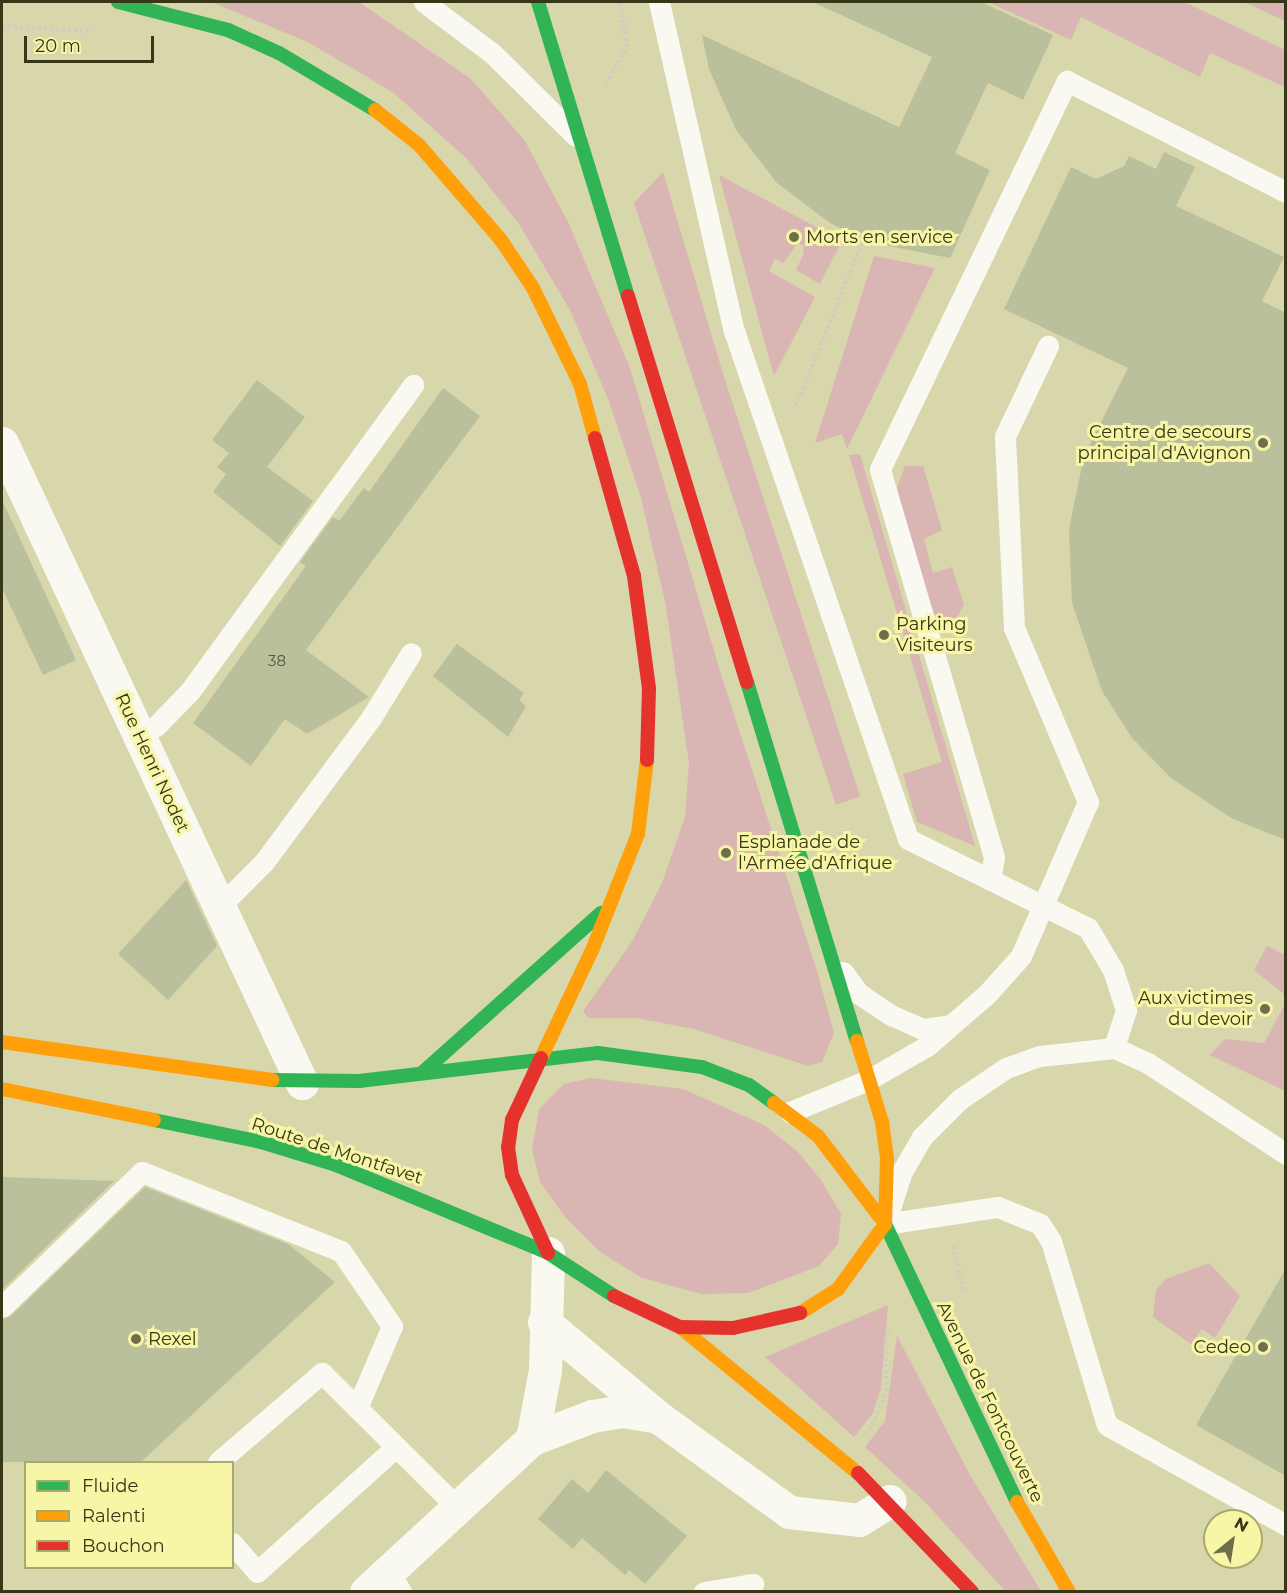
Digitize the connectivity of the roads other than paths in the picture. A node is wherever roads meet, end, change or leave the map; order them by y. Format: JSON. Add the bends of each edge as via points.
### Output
{"nodes":[{"id":1,"x":118,"y":2,"type":"edge"},
{"id":2,"x":424,"y":2,"type":"edge"},
{"id":3,"x":538,"y":2,"type":"edge"},
{"id":4,"x":659,"y":2,"type":"edge"},
{"id":5,"x":576,"y":136,"type":"junction"},
{"id":6,"x":1286,"y":192,"type":"edge"},
{"id":7,"x":1047,"y":346,"type":"dead end"},
{"id":8,"x":413,"y":385,"type":"dead end"},
{"id":9,"x":2,"y":443,"type":"edge"},
{"id":10,"x":411,"y":653,"type":"dead end"},
{"id":11,"x":136,"y":733,"type":"junction"},
{"id":12,"x":990,"y":880,"type":"junction"},
{"id":13,"x":611,"y":903,"type":"junction"},
{"id":14,"x":1043,"y":904,"type":"junction"},
{"id":15,"x":220,"y":906,"type":"junction"},
{"id":16,"x":828,"y":952,"type":"junction"},
{"id":17,"x":951,"y":1025,"type":"junction"},
{"id":18,"x":2,"y":1042,"type":"edge"},
{"id":19,"x":1114,"y":1048,"type":"junction"},
{"id":20,"x":541,"y":1058,"type":"junction"},
{"id":21,"x":423,"y":1072,"type":"junction"},
{"id":22,"x":868,"y":1080,"type":"junction"},
{"id":23,"x":303,"y":1083,"type":"junction"},
{"id":24,"x":2,"y":1089,"type":"edge"},
{"id":25,"x":790,"y":1112,"type":"junction"},
{"id":26,"x":1286,"y":1154,"type":"edge"},
{"id":27,"x":885,"y":1224,"type":"junction"},
{"id":28,"x":548,"y":1253,"type":"junction"},
{"id":29,"x":2,"y":1307,"type":"edge"},
{"id":30,"x":544,"y":1322,"type":"junction"},
{"id":31,"x":680,"y":1327,"type":"junction"},
{"id":32,"x":357,"y":1408,"type":"junction"},
{"id":33,"x":658,"y":1417,"type":"junction"},
{"id":34,"x":532,"y":1439,"type":"junction"},
{"id":35,"x":396,"y":1447,"type":"junction"},
{"id":36,"x":219,"y":1461,"type":"edge"},
{"id":37,"x":889,"y":1501,"type":"junction"},
{"id":38,"x":456,"y":1506,"type":"junction"},
{"id":39,"x":1286,"y":1525,"type":"edge"},
{"id":40,"x":234,"y":1545,"type":"edge"},
{"id":41,"x":385,"y":1584,"type":"edge"},
{"id":42,"x":753,"y":1584,"type":"dead end"},
{"id":43,"x":704,"y":1592,"type":"edge"},
{"id":44,"x":972,"y":1592,"type":"edge"},
{"id":45,"x":1069,"y":1592,"type":"edge"}],
"edges":[{"from":1,"to":13,"type":"main road","via":[[228,30],[279,53],[375,110],[419,145],[466,196],[533,288],[580,384],[611,484],[634,576],[646,653],[646,777],[638,834]]},
{"from":2,"to":5,"type":"lane","via":[[492,53]]},
{"from":3,"to":5,"type":"main road"},
{"from":4,"to":12,"type":"lane","via":[[734,331],[908,839]]},
{"from":5,"to":16,"type":"main road"},
{"from":6,"to":12,"type":"lane","via":[[1067,81],[880,469],[994,857]]},
{"from":7,"to":14,"type":"lane","via":[[1005,436],[1014,628],[1088,802]]},
{"from":8,"to":11,"type":"lane","via":[[190,691],[156,726]]},
{"from":9,"to":11,"type":"street","name":"Rue Henri Nodet"},
{"from":10,"to":15,"type":"lane","via":[[371,718],[264,862]]},
{"from":11,"to":15,"type":"street","name":"Rue Henri Nodet"},
{"from":12,"to":14,"type":"lane"},
{"from":13,"to":20,"type":"main road"},
{"from":13,"to":21,"type":"main road","via":[[527,984]]},
{"from":14,"to":17,"type":"lane","via":[[1021,957]]},
{"from":14,"to":19,"type":"lane","via":[[1088,928],[1113,969],[1126,1010]]},
{"from":15,"to":23,"type":"street","name":"Rue Henri Nodet"},
{"from":16,"to":17,"type":"lane","via":[[858,993],[891,1015],[923,1029]]},
{"from":16,"to":22,"type":"main road"},
{"from":17,"to":22,"type":"lane","via":[[927,1046]]},
{"from":18,"to":23,"type":"main road","via":[[190,1072]]},
{"from":19,"to":26,"type":"lane","via":[[1148,1063]]},
{"from":19,"to":27,"type":"lane","via":[[1039,1056],[1006,1068],[960,1100],[922,1137],[902,1171]]},
{"from":20,"to":21,"type":"main road","name":"Avenue de Fontcouverte"},
{"from":20,"to":25,"type":"main road","name":"Avenue de Fontcouverte","via":[[598,1053],[702,1067],[749,1085]]},
{"from":20,"to":28,"type":"main road","via":[[512,1120],[508,1147],[512,1174]]},
{"from":21,"to":23,"type":"main road"},
{"from":22,"to":25,"type":"lane"},
{"from":22,"to":27,"type":"main road","via":[[888,1158]]},
{"from":24,"to":28,"type":"main road","name":"Route de Montfavet","via":[[261,1142],[424,1198]]},
{"from":25,"to":27,"type":"main road","name":"Avenue de Fontcouverte","via":[[845,1166]]},
{"from":27,"to":31,"type":"main road","via":[[838,1289],[802,1312],[733,1328]]},
{"from":27,"to":39,"type":"lane","via":[[998,1207],[1040,1224],[1054,1251],[1107,1425]]},
{"from":27,"to":45,"type":"main road","name":"Avenue de Fontcouverte","via":[[999,1471]]},
{"from":28,"to":30,"type":"street"},
{"from":28,"to":31,"type":"main road","name":"Route de Montfavet","via":[[606,1292]]},
{"from":29,"to":32,"type":"lane","via":[[142,1172],[341,1251],[393,1326]]},
{"from":30,"to":33,"type":"street"},
{"from":30,"to":34,"type":"street","via":[[545,1371]]},
{"from":31,"to":37,"type":"main road"},
{"from":32,"to":35,"type":"lane"},
{"from":32,"to":36,"type":"lane","via":[[322,1373]]},
{"from":33,"to":34,"type":"street","via":[[622,1411],[592,1416]]},
{"from":33,"to":37,"type":"street","via":[[789,1512],[859,1520]]},
{"from":34,"to":38,"type":"street"},
{"from":35,"to":38,"type":"lane"},
{"from":35,"to":40,"type":"lane","via":[[257,1572]]},
{"from":37,"to":44,"type":"main road"},
{"from":38,"to":41,"type":"street"},
{"from":42,"to":43,"type":"lane"}]}
